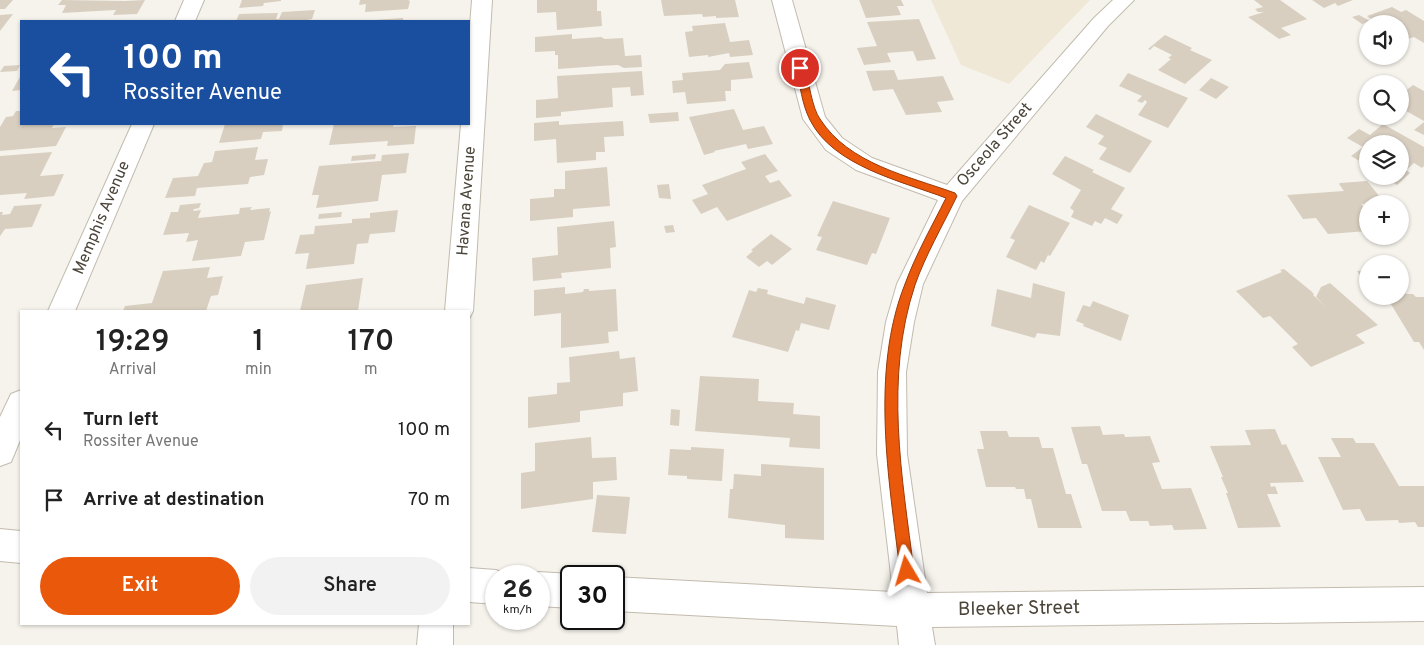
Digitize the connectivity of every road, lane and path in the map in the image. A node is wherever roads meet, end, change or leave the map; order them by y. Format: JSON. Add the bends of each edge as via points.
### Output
{"nodes":[{"id":1,"x":194,"y":0,"type":"edge"},
{"id":2,"x":482,"y":0,"type":"edge"},
{"id":3,"x":782,"y":0,"type":"edge"},
{"id":4,"x":1124,"y":0,"type":"edge"},
{"id":5,"x":185,"y":20,"type":"edge"},
{"id":6,"x":143,"y":125,"type":"edge"},
{"id":7,"x":952,"y":196,"type":"junction"},
{"id":8,"x":61,"y":310,"type":"edge"},
{"id":9,"x":459,"y":310,"type":"edge"},
{"id":10,"x":20,"y":405,"type":"edge"},
{"id":11,"x":0,"y":452,"type":"edge"},
{"id":12,"x":0,"y":546,"type":"edge"},
{"id":13,"x":20,"y":547,"type":"edge"},
{"id":14,"x":470,"y":586,"type":"edge"},
{"id":15,"x":485,"y":587,"type":"edge"},
{"id":16,"x":625,"y":595,"type":"edge"},
{"id":17,"x":1424,"y":604,"type":"edge"},
{"id":18,"x":912,"y":610,"type":"junction"},
{"id":19,"x":436,"y":625,"type":"edge"},
{"id":20,"x":435,"y":645,"type":"edge"},
{"id":21,"x":917,"y":645,"type":"edge"}],
"edges":[{"from":1,"to":5,"type":"street"},
{"from":2,"to":9,"type":"street","name":"Havana Avenue"},
{"from":3,"to":7,"type":"street","via":[[814,119],[834,144],[864,164]]},
{"from":4,"to":7,"type":"street","name":"Osceola Street","via":[[1101,22]]},
{"from":6,"to":8,"type":"street","name":"Memphis Avenue"},
{"from":7,"to":18,"type":"street","name":"Osceola Street","via":[[910,284],[892,372],[892,454]]},
{"from":10,"to":11,"type":"street"},
{"from":12,"to":13,"type":"street"},
{"from":14,"to":15,"type":"street"},
{"from":16,"to":18,"type":"street","name":"Bleeker Street"},
{"from":17,"to":18,"type":"street","name":"Bleeker Street"},
{"from":18,"to":21,"type":"street","name":"Osceola Street"},
{"from":19,"to":20,"type":"street"}]}
